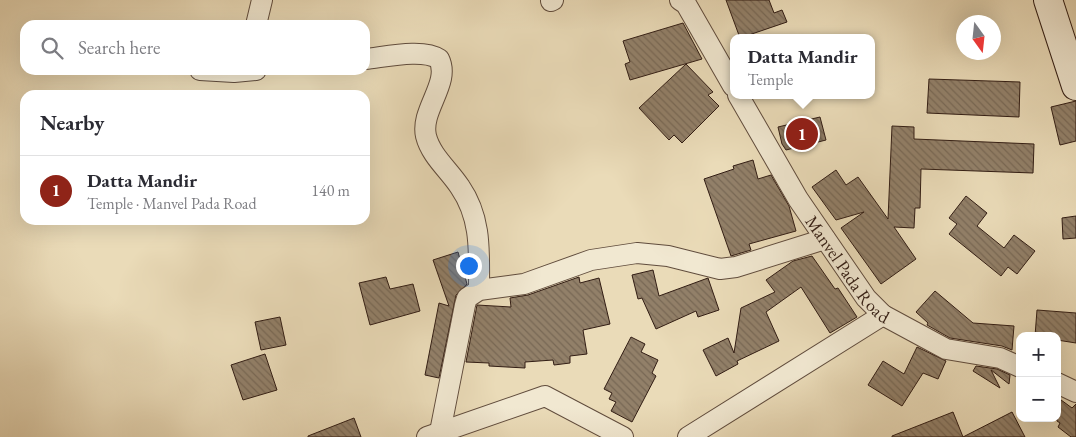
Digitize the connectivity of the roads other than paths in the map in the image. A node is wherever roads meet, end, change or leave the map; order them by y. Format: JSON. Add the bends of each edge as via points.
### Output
{"nodes":[{"id":1,"x":262,"y":0,"type":"edge"},
{"id":2,"x":680,"y":0,"type":"edge"},
{"id":3,"x":1048,"y":0,"type":"edge"},
{"id":4,"x":257,"y":20,"type":"edge"},
{"id":5,"x":370,"y":59,"type":"edge"},
{"id":6,"x":730,"y":81,"type":"edge"},
{"id":7,"x":1076,"y":86,"type":"edge"},
{"id":8,"x":740,"y":99,"type":"edge"},
{"id":9,"x":825,"y":238,"type":"junction"},
{"id":10,"x":479,"y":290,"type":"junction"},
{"id":11,"x":883,"y":315,"type":"junction"},
{"id":12,"x":1016,"y":365,"type":"edge"},
{"id":13,"x":1061,"y":386,"type":"edge"},
{"id":14,"x":1076,"y":392,"type":"edge"},
{"id":15,"x":433,"y":434,"type":"edge"},
{"id":16,"x":623,"y":437,"type":"edge"},
{"id":17,"x":688,"y":437,"type":"edge"}],
"edges":[{"from":1,"to":4,"type":"street"},
{"from":2,"to":6,"type":"street","via":[[686,4]]},
{"from":3,"to":7,"type":"main road"},
{"from":5,"to":10,"type":"street","via":[[423,54],[439,59],[442,72],[425,124],[426,136],[431,149],[461,188],[473,210],[479,231]]},
{"from":8,"to":9,"type":"street","name":"Manvel Pada Road","via":[[798,199]]},
{"from":9,"to":10,"type":"street","via":[[736,267],[720,268],[668,256],[637,253],[591,260],[524,284]]},
{"from":9,"to":11,"type":"street","name":"Manvel Pada Road","via":[[866,298]]},
{"from":10,"to":15,"type":"street","via":[[464,305]]},
{"from":11,"to":12,"type":"street","name":"Manvel Pada Road","via":[[946,348],[1000,358]]},
{"from":11,"to":17,"type":"street"},
{"from":13,"to":14,"type":"street"},
{"from":15,"to":16,"type":"street","via":[[545,396]]}]}
